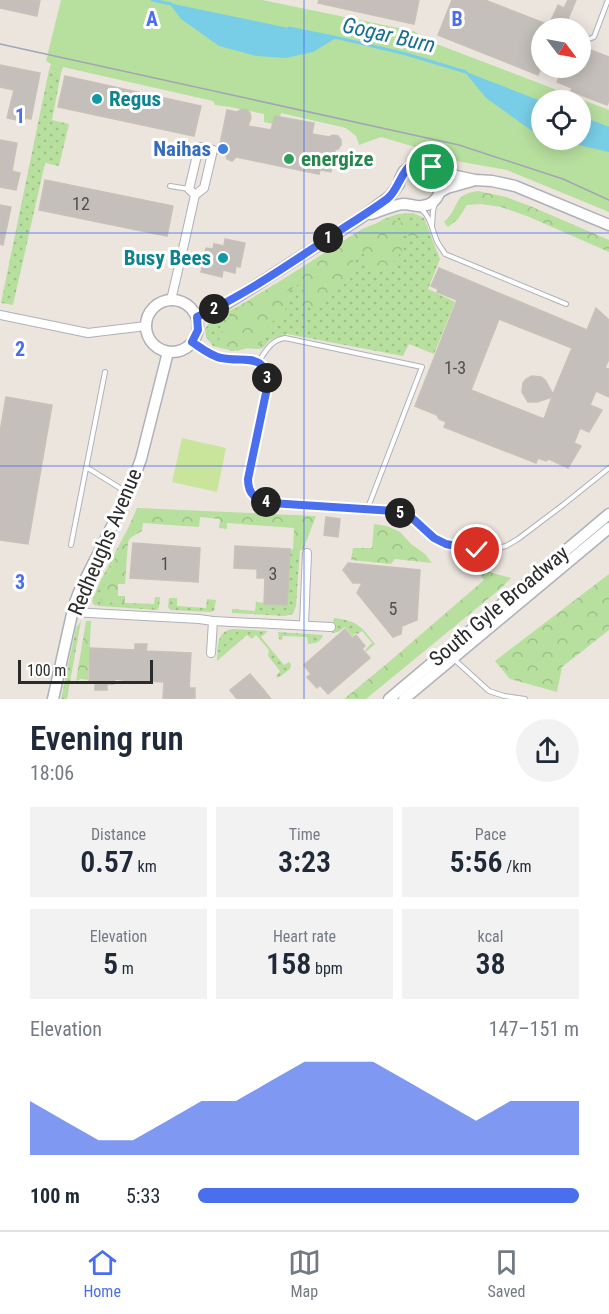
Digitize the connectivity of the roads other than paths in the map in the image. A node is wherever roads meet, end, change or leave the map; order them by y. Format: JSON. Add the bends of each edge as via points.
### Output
{"nodes":[{"id":1,"x":608,"y":0,"type":"edge"},
{"id":2,"x":591,"y":38,"type":"edge"},
{"id":3,"x":435,"y":170,"type":"junction"},
{"id":4,"x":475,"y":180,"type":"junction"},
{"id":5,"x":399,"y":184,"type":"junction"},
{"id":6,"x":170,"y":186,"type":"dead end"},
{"id":7,"x":192,"y":192,"type":"junction"},
{"id":8,"x":438,"y":196,"type":"junction"},
{"id":9,"x":414,"y":205,"type":"junction"},
{"id":10,"x":362,"y":217,"type":"junction"},
{"id":11,"x":609,"y":225,"type":"edge"},
{"id":12,"x":432,"y":227,"type":"junction"},
{"id":13,"x":171,"y":300,"type":"junction"},
{"id":14,"x":566,"y":304,"type":"dead end"},
{"id":15,"x":0,"y":315,"type":"edge"},
{"id":16,"x":197,"y":317,"type":"junction"},
{"id":17,"x":146,"y":326,"type":"junction"},
{"id":18,"x":192,"y":342,"type":"junction"},
{"id":19,"x":168,"y":352,"type":"junction"},
{"id":20,"x":258,"y":362,"type":"junction"},
{"id":21,"x":105,"y":372,"type":"dead end"},
{"id":22,"x":86,"y":467,"type":"junction"},
{"id":23,"x":609,"y":468,"type":"edge"},
{"id":24,"x":128,"y":494,"type":"junction"},
{"id":25,"x":367,"y":510,"type":"junction"},
{"id":26,"x":609,"y":514,"type":"edge"},
{"id":27,"x":609,"y":528,"type":"edge"},
{"id":28,"x":71,"y":545,"type":"dead end"},
{"id":29,"x":307,"y":553,"type":"dead end"},
{"id":30,"x":72,"y":612,"type":"junction"},
{"id":31,"x":213,"y":621,"type":"junction"},
{"id":32,"x":304,"y":626,"type":"junction"},
{"id":33,"x":332,"y":627,"type":"dead end"},
{"id":34,"x":211,"y":653,"type":"dead end"},
{"id":35,"x":450,"y":655,"type":"junction"},
{"id":36,"x":504,"y":697,"type":"edge"},
{"id":37,"x":53,"y":699,"type":"edge"},
{"id":38,"x":389,"y":699,"type":"edge"},
{"id":39,"x":404,"y":699,"type":"edge"},
{"id":40,"x":525,"y":699,"type":"edge"}],
"edges":[{"from":1,"to":2,"type":"lane"},
{"from":3,"to":4,"type":"street"},
{"from":3,"to":5,"type":"street","via":[[427,165],[411,166],[402,174]]},
{"from":3,"to":8,"type":"street","via":[[441,182]]},
{"from":4,"to":8,"type":"street"},
{"from":4,"to":11,"type":"street","via":[[515,186]]},
{"from":5,"to":9,"type":"street","via":[[402,196]]},
{"from":5,"to":10,"type":"street"},
{"from":6,"to":7,"type":"lane"},
{"from":7,"to":7,"type":"street","via":[[199,147],[213,150],[204,188]]},
{"from":7,"to":13,"type":"street"},
{"from":8,"to":9,"type":"street","via":[[425,206]]},
{"from":8,"to":12,"type":"lane"},
{"from":9,"to":10,"type":"street","via":[[401,204]]},
{"from":9,"to":12,"type":"lane","via":[[425,213]]},
{"from":10,"to":16,"type":"street","via":[[255,286]]},
{"from":12,"to":14,"type":"lane","via":[[445,254]]},
{"from":13,"to":16,"type":"street","via":[[189,306]]},
{"from":13,"to":17,"type":"street","via":[[153,308]]},
{"from":15,"to":17,"type":"street","via":[[88,333]]},
{"from":16,"to":18,"type":"street","via":[[198,330]]},
{"from":17,"to":19,"type":"street","via":[[152,343]]},
{"from":18,"to":19,"type":"street","via":[[182,350]]},
{"from":18,"to":20,"type":"lane","via":[[220,358]]},
{"from":19,"to":24,"type":"street","name":"Redheughs Avenue","via":[[141,459]]},
{"from":20,"to":25,"type":"lane","via":[[265,371],[267,388],[248,479],[250,492],[271,503]]},
{"from":20,"to":25,"type":"lane","via":[[270,345],[285,338],[422,367]]},
{"from":21,"to":22,"type":"lane"},
{"from":22,"to":24,"type":"lane"},
{"from":22,"to":28,"type":"lane"},
{"from":23,"to":25,"type":"lane","via":[[518,539],[490,549],[446,544],[405,515]]},
{"from":24,"to":30,"type":"street","name":"Redheughs Avenue"},
{"from":26,"to":35,"type":"street","name":"South Gyle Broadway"},
{"from":27,"to":35,"type":"street","name":"South Gyle Broadway"},
{"from":29,"to":32,"type":"street"},
{"from":30,"to":31,"type":"street"},
{"from":30,"to":37,"type":"street","name":"Redheughs Avenue"},
{"from":31,"to":32,"type":"street"},
{"from":31,"to":34,"type":"street"},
{"from":32,"to":33,"type":"street"},
{"from":35,"to":36,"type":"lane","via":[[489,691]]},
{"from":35,"to":38,"type":"street","name":"South Gyle Broadway"},
{"from":35,"to":39,"type":"street","name":"South Gyle Broadway"},
{"from":36,"to":40,"type":"lane"}]}
